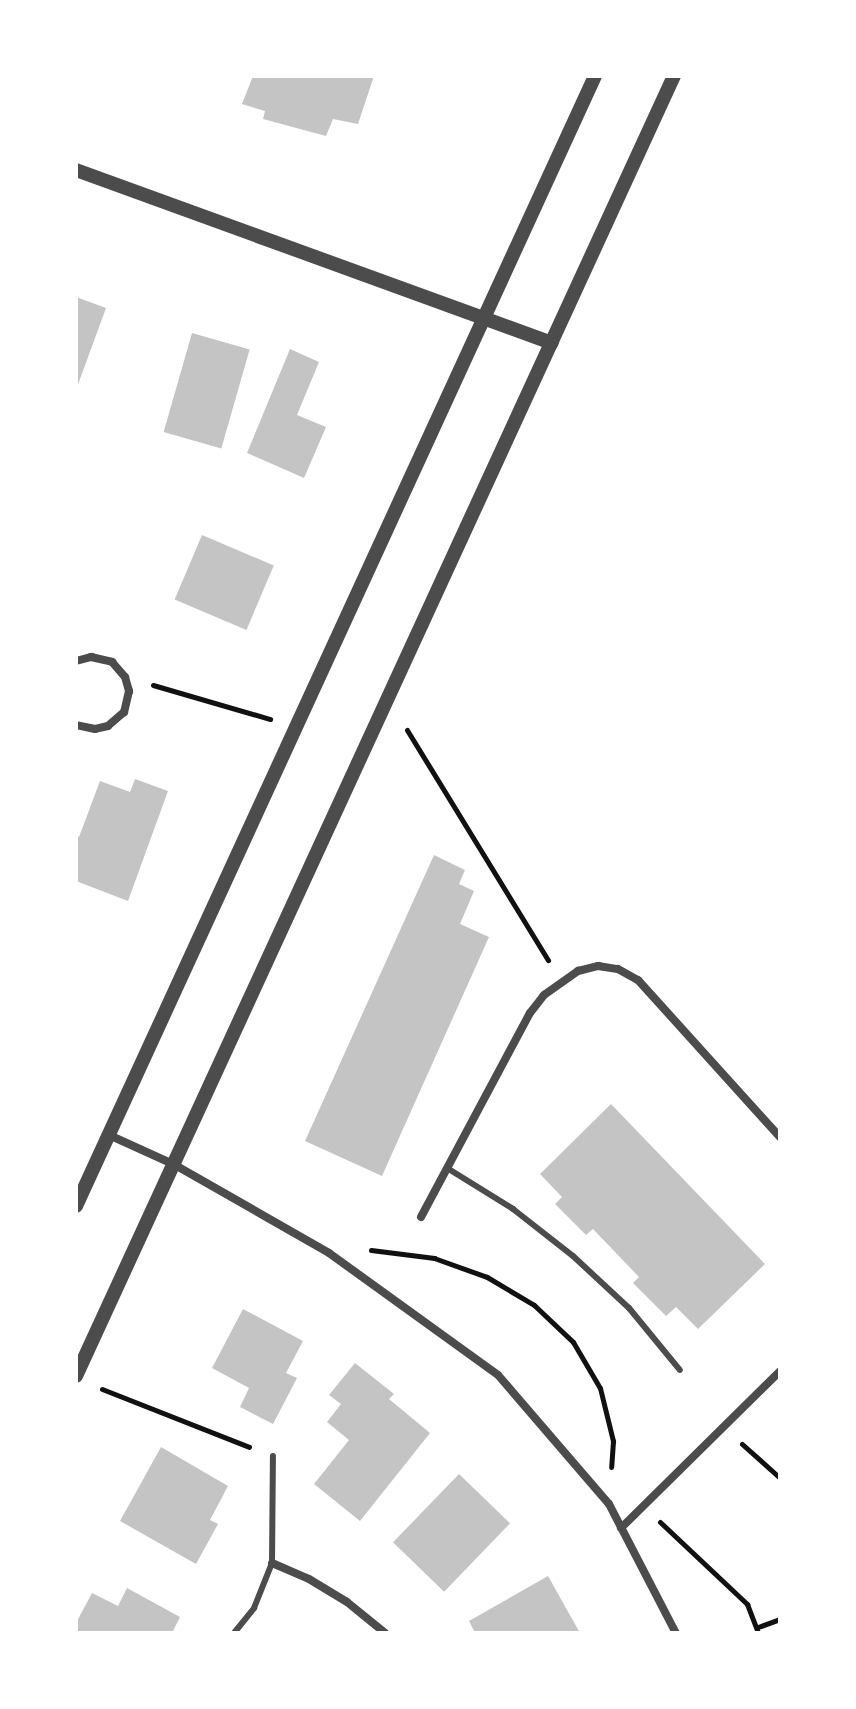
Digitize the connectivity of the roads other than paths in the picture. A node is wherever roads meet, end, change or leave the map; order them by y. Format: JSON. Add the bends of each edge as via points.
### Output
{"nodes":[{"id":1,"x":595,"y":76,"type":"edge"},
{"id":2,"x":674,"y":76,"type":"edge"},
{"id":3,"x":76,"y":170,"type":"edge"},
{"id":4,"x":484,"y":316,"type":"junction"},
{"id":5,"x":552,"y":343,"type":"junction"},
{"id":6,"x":76,"y":661,"type":"edge"},
{"id":7,"x":76,"y":725,"type":"edge"},
{"id":8,"x":109,"y":1135,"type":"junction"},
{"id":9,"x":780,"y":1137,"type":"edge"},
{"id":10,"x":175,"y":1165,"type":"junction"},
{"id":11,"x":447,"y":1168,"type":"junction"},
{"id":12,"x":76,"y":1206,"type":"edge"},
{"id":13,"x":421,"y":1217,"type":"dead end"},
{"id":14,"x":680,"y":1370,"type":"dead end"},
{"id":15,"x":780,"y":1371,"type":"edge"},
{"id":16,"x":76,"y":1376,"type":"edge"},
{"id":17,"x":273,"y":1456,"type":"road end"},
{"id":18,"x":621,"y":1528,"type":"junction"},
{"id":19,"x":272,"y":1563,"type":"junction"},
{"id":20,"x":234,"y":1633,"type":"edge"},
{"id":21,"x":385,"y":1633,"type":"edge"},
{"id":22,"x":676,"y":1633,"type":"edge"}],
"edges":[{"from":1,"to":4,"type":"street"},
{"from":2,"to":5,"type":"street"},
{"from":3,"to":4,"type":"street"},
{"from":4,"to":5,"type":"street"},
{"from":4,"to":8,"type":"street"},
{"from":5,"to":10,"type":"street"},
{"from":6,"to":7,"type":"street","via":[[105,659],[117,666],[129,698],[119,717],[102,728]]},
{"from":8,"to":10,"type":"street"},
{"from":8,"to":12,"type":"street"},
{"from":9,"to":11,"type":"street","via":[[638,980],[598,966],[561,981],[530,1013]]},
{"from":10,"to":16,"type":"street"},
{"from":10,"to":18,"type":"street","via":[[325,1252],[498,1375],[609,1504]]},
{"from":11,"to":13,"type":"street"},
{"from":11,"to":14,"type":"lane","via":[[513,1209],[573,1256],[629,1308]]},
{"from":15,"to":18,"type":"street"},
{"from":17,"to":19,"type":"lane"},
{"from":18,"to":22,"type":"street"},
{"from":19,"to":20,"type":"lane","via":[[254,1608]]},
{"from":19,"to":21,"type":"street","via":[[347,1602]]}]}
